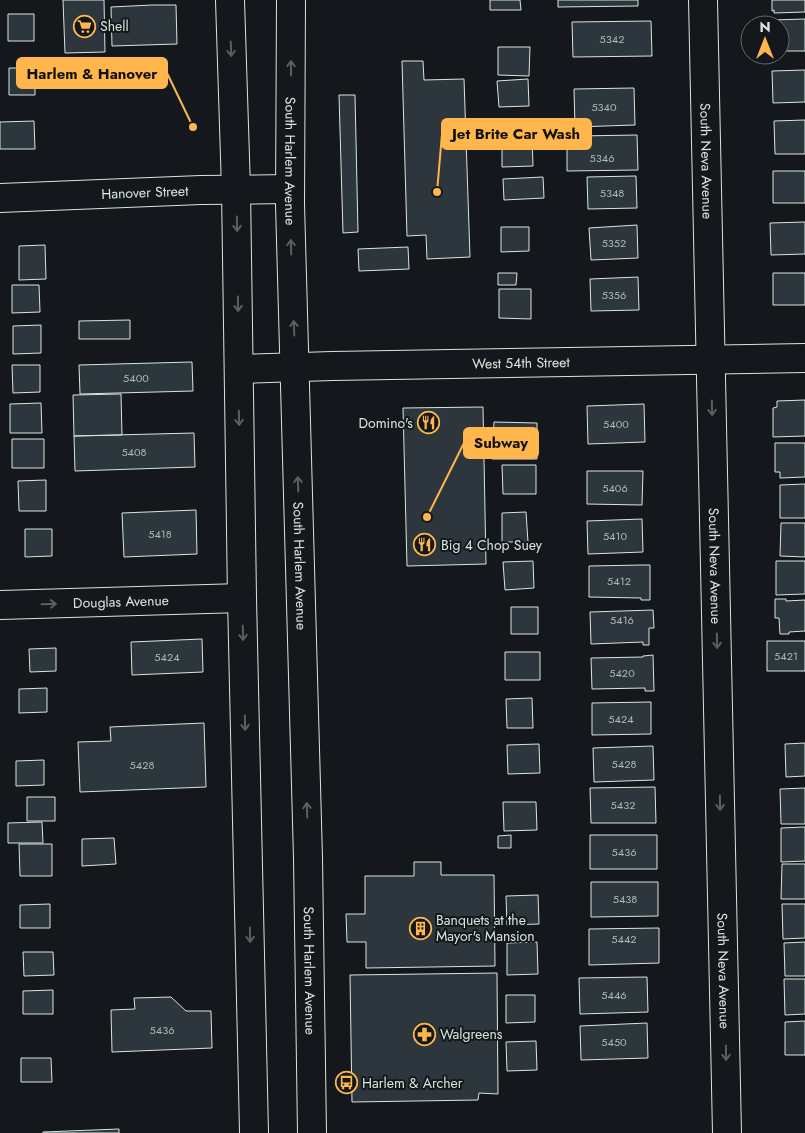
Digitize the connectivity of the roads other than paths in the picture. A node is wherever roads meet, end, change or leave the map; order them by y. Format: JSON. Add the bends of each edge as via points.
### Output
{"nodes":[{"id":1,"x":230,"y":0,"type":"edge"},
{"id":2,"x":291,"y":0,"type":"edge"},
{"id":3,"x":703,"y":0,"type":"edge"},
{"id":4,"x":236,"y":189,"type":"junction"},
{"id":5,"x":290,"y":190,"type":"junction"},
{"id":6,"x":0,"y":198,"type":"edge"},
{"id":7,"x":805,"y":358,"type":"edge"},
{"id":8,"x":710,"y":360,"type":"junction"},
{"id":9,"x":295,"y":367,"type":"junction"},
{"id":10,"x":239,"y":369,"type":"junction"},
{"id":11,"x":242,"y":598,"type":"junction"},
{"id":12,"x":0,"y":605,"type":"edge"},
{"id":13,"x":254,"y":1133,"type":"edge"},
{"id":14,"x":312,"y":1133,"type":"edge"},
{"id":15,"x":727,"y":1133,"type":"edge"}],
"edges":[{"from":1,"to":4,"type":"main road","one_way":true},
{"from":5,"to":2,"type":"main road","name":"South Harlem Avenue","one_way":true},
{"from":3,"to":8,"type":"main road","name":"South Neva Avenue"},
{"from":4,"to":5,"type":"main road","name":"Hanover Street"},
{"from":4,"to":6,"type":"main road","name":"Hanover Street"},
{"from":4,"to":10,"type":"main road","one_way":true},
{"from":9,"to":5,"type":"main road","name":"South Harlem Avenue","one_way":true},
{"from":7,"to":8,"type":"main road","name":"West 54th Street"},
{"from":8,"to":9,"type":"main road","name":"West 54th Street"},
{"from":8,"to":15,"type":"main road","name":"South Neva Avenue","one_way":true},
{"from":9,"to":10,"type":"main road","name":"West 54th Street"},
{"from":14,"to":9,"type":"main road","name":"South Harlem Avenue","one_way":true},
{"from":10,"to":11,"type":"main road","one_way":true},
{"from":12,"to":11,"type":"main road","name":"Douglas Avenue","one_way":true},
{"from":11,"to":13,"type":"main road","one_way":true}]}
